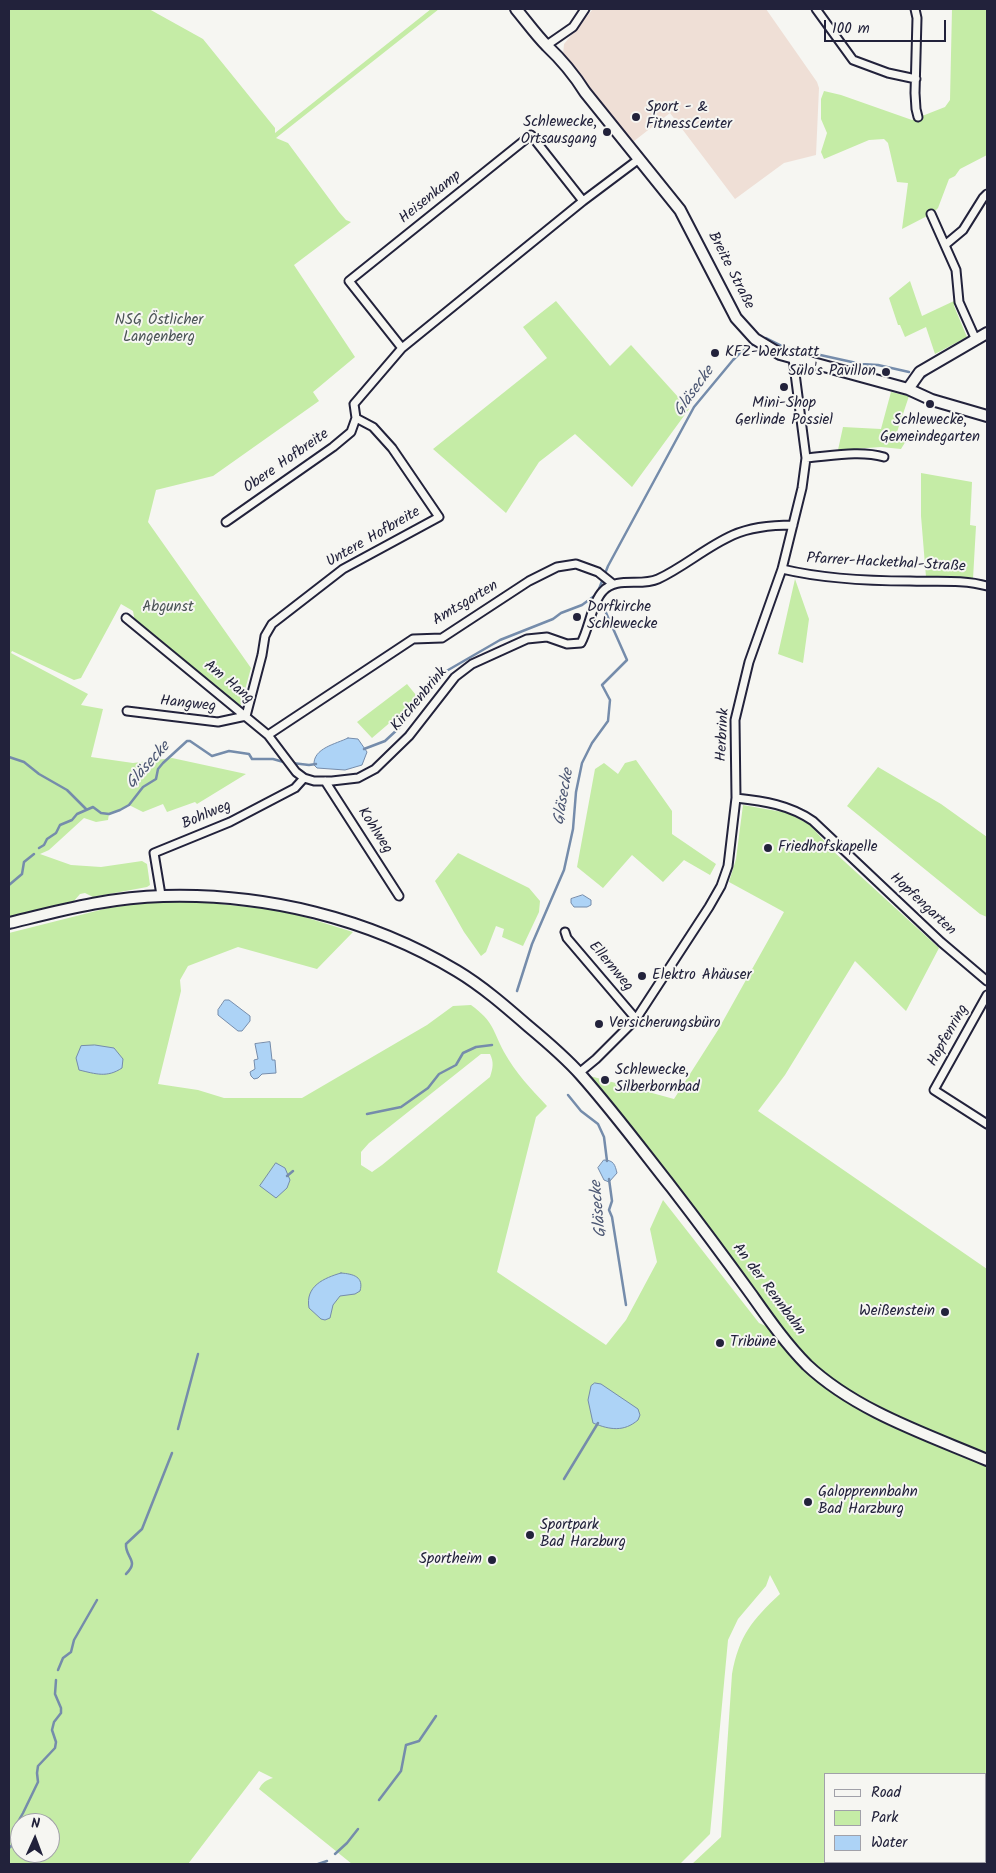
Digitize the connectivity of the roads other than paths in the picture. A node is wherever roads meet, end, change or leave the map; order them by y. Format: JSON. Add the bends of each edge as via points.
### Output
{"nodes":[{"id":1,"x":516,"y":9,"type":"edge"},
{"id":2,"x":585,"y":9,"type":"edge"},
{"id":3,"x":816,"y":9,"type":"edge"},
{"id":4,"x":915,"y":9,"type":"edge"},
{"id":5,"x":547,"y":46,"type":"junction"},
{"id":6,"x":916,"y":79,"type":"junction"},
{"id":7,"x":918,"y":118,"type":"dead end"},
{"id":8,"x":639,"y":159,"type":"junction"},
{"id":9,"x":987,"y":194,"type":"edge"},
{"id":10,"x":583,"y":201,"type":"junction"},
{"id":11,"x":931,"y":214,"type":"dead end"},
{"id":12,"x":945,"y":245,"type":"junction"},
{"id":13,"x":987,"y":333,"type":"edge"},
{"id":14,"x":976,"y":340,"type":"junction"},
{"id":15,"x":402,"y":348,"type":"junction"},
{"id":16,"x":792,"y":358,"type":"junction"},
{"id":17,"x":908,"y":389,"type":"junction"},
{"id":18,"x":987,"y":416,"type":"edge"},
{"id":19,"x":356,"y":418,"type":"junction"},
{"id":20,"x":806,"y":458,"type":"junction"},
{"id":21,"x":884,"y":458,"type":"dead end"},
{"id":22,"x":226,"y":522,"type":"dead end"},
{"id":23,"x":793,"y":524,"type":"junction"},
{"id":24,"x":782,"y":569,"type":"junction"},
{"id":25,"x":610,"y":581,"type":"junction"},
{"id":26,"x":987,"y":586,"type":"edge"},
{"id":27,"x":126,"y":618,"type":"dead end"},
{"id":28,"x":127,"y":711,"type":"dead end"},
{"id":29,"x":246,"y":716,"type":"junction"},
{"id":30,"x":268,"y":735,"type":"junction"},
{"id":31,"x":304,"y":778,"type":"junction"},
{"id":32,"x":326,"y":781,"type":"junction"},
{"id":33,"x":736,"y":798,"type":"junction"},
{"id":34,"x":162,"y":896,"type":"junction"},
{"id":35,"x":399,"y":896,"type":"dead end"},
{"id":36,"x":9,"y":923,"type":"edge"},
{"id":37,"x":565,"y":932,"type":"dead end"},
{"id":38,"x":987,"y":981,"type":"edge"},
{"id":39,"x":987,"y":995,"type":"edge"},
{"id":40,"x":636,"y":1019,"type":"junction"},
{"id":41,"x":579,"y":1073,"type":"junction"},
{"id":42,"x":987,"y":1124,"type":"edge"},
{"id":43,"x":987,"y":1460,"type":"edge"}],
"edges":[{"from":1,"to":5,"type":"main road","name":"Breite Straße"},
{"from":2,"to":5,"type":"street","via":[[573,27]]},
{"from":3,"to":6,"type":"street","via":[[853,60],[888,74]]},
{"from":4,"to":6,"type":"street"},
{"from":5,"to":8,"type":"main road","name":"Breite Straße","via":[[568,78],[584,92]]},
{"from":6,"to":7,"type":"street"},
{"from":8,"to":10,"type":"street"},
{"from":8,"to":16,"type":"main road","name":"Breite Straße","via":[[680,210],[740,324],[755,339]]},
{"from":9,"to":12,"type":"street","via":[[963,230]]},
{"from":10,"to":15,"type":"street"},
{"from":10,"to":15,"type":"street","name":"Heisenkamp","via":[[531,135],[349,282]]},
{"from":11,"to":12,"type":"street"},
{"from":12,"to":14,"type":"street","via":[[956,270],[959,302]]},
{"from":13,"to":14,"type":"main road"},
{"from":14,"to":17,"type":"main road","via":[[920,372]]},
{"from":15,"to":19,"type":"street","via":[[354,404]]},
{"from":16,"to":17,"type":"main road","name":"Breite Straße"},
{"from":16,"to":20,"type":"street","name":"Herbrink"},
{"from":17,"to":18,"type":"main road","name":"Breite Straße","via":[[932,400]]},
{"from":19,"to":22,"type":"street","name":"Obere Hofbreite","via":[[351,432],[333,447]]},
{"from":19,"to":29,"type":"street","name":"Untere Hofbreite","via":[[373,427],[392,448],[438,517],[344,569],[272,624],[264,636]]},
{"from":20,"to":21,"type":"street","via":[[853,455]]},
{"from":20,"to":23,"type":"street","name":"Herbrink"},
{"from":23,"to":24,"type":"street","name":"Herbrink"},
{"from":23,"to":25,"type":"street","via":[[765,526],[733,535],[656,581]]},
{"from":24,"to":26,"type":"street","name":"Pfarrer-Hackethal-Straße","via":[[829,577],[963,582]]},
{"from":24,"to":33,"type":"street","name":"Herbrink","via":[[749,662],[735,720]]},
{"from":25,"to":30,"type":"street","name":"Amtsgarten","via":[[598,572],[576,564],[557,567],[529,581],[442,638],[413,638]]},
{"from":25,"to":32,"type":"street","name":"Kirchenbrink","via":[[597,601],[581,643],[567,644],[547,637],[527,639],[472,664],[455,677],[409,736],[375,769],[358,778]]},
{"from":27,"to":29,"type":"street","name":"Am Hang"},
{"from":28,"to":29,"type":"street","name":"Hangweg","via":[[218,722]]},
{"from":29,"to":30,"type":"street","name":"Am Hang"},
{"from":30,"to":31,"type":"street","name":"Am Hang"},
{"from":31,"to":32,"type":"street","name":"Kirchenbrink"},
{"from":31,"to":34,"type":"street","name":"Bohlweg","via":[[295,788],[230,822],[154,853]]},
{"from":32,"to":35,"type":"street","name":"Kohlweg"},
{"from":33,"to":38,"type":"street","name":"Hopfengarten","via":[[778,804],[813,821]]},
{"from":33,"to":40,"type":"street","name":"Herbrink","via":[[731,849],[721,886]]},
{"from":34,"to":36,"type":"main road","name":"An der Rennbahn","via":[[100,902]]},
{"from":34,"to":41,"type":"main road","name":"An der Rennbahn","via":[[238,899],[281,905],[357,925],[394,939],[431,956],[483,988]]},
{"from":37,"to":40,"type":"street","name":"Ellernweg"},
{"from":39,"to":42,"type":"street","name":"Hopfenring","via":[[934,1090]]},
{"from":40,"to":41,"type":"street","name":"Herbrink"},
{"from":41,"to":43,"type":"main road","name":"An der Rennbahn","via":[[807,1365],[845,1394],[882,1414]]}]}
